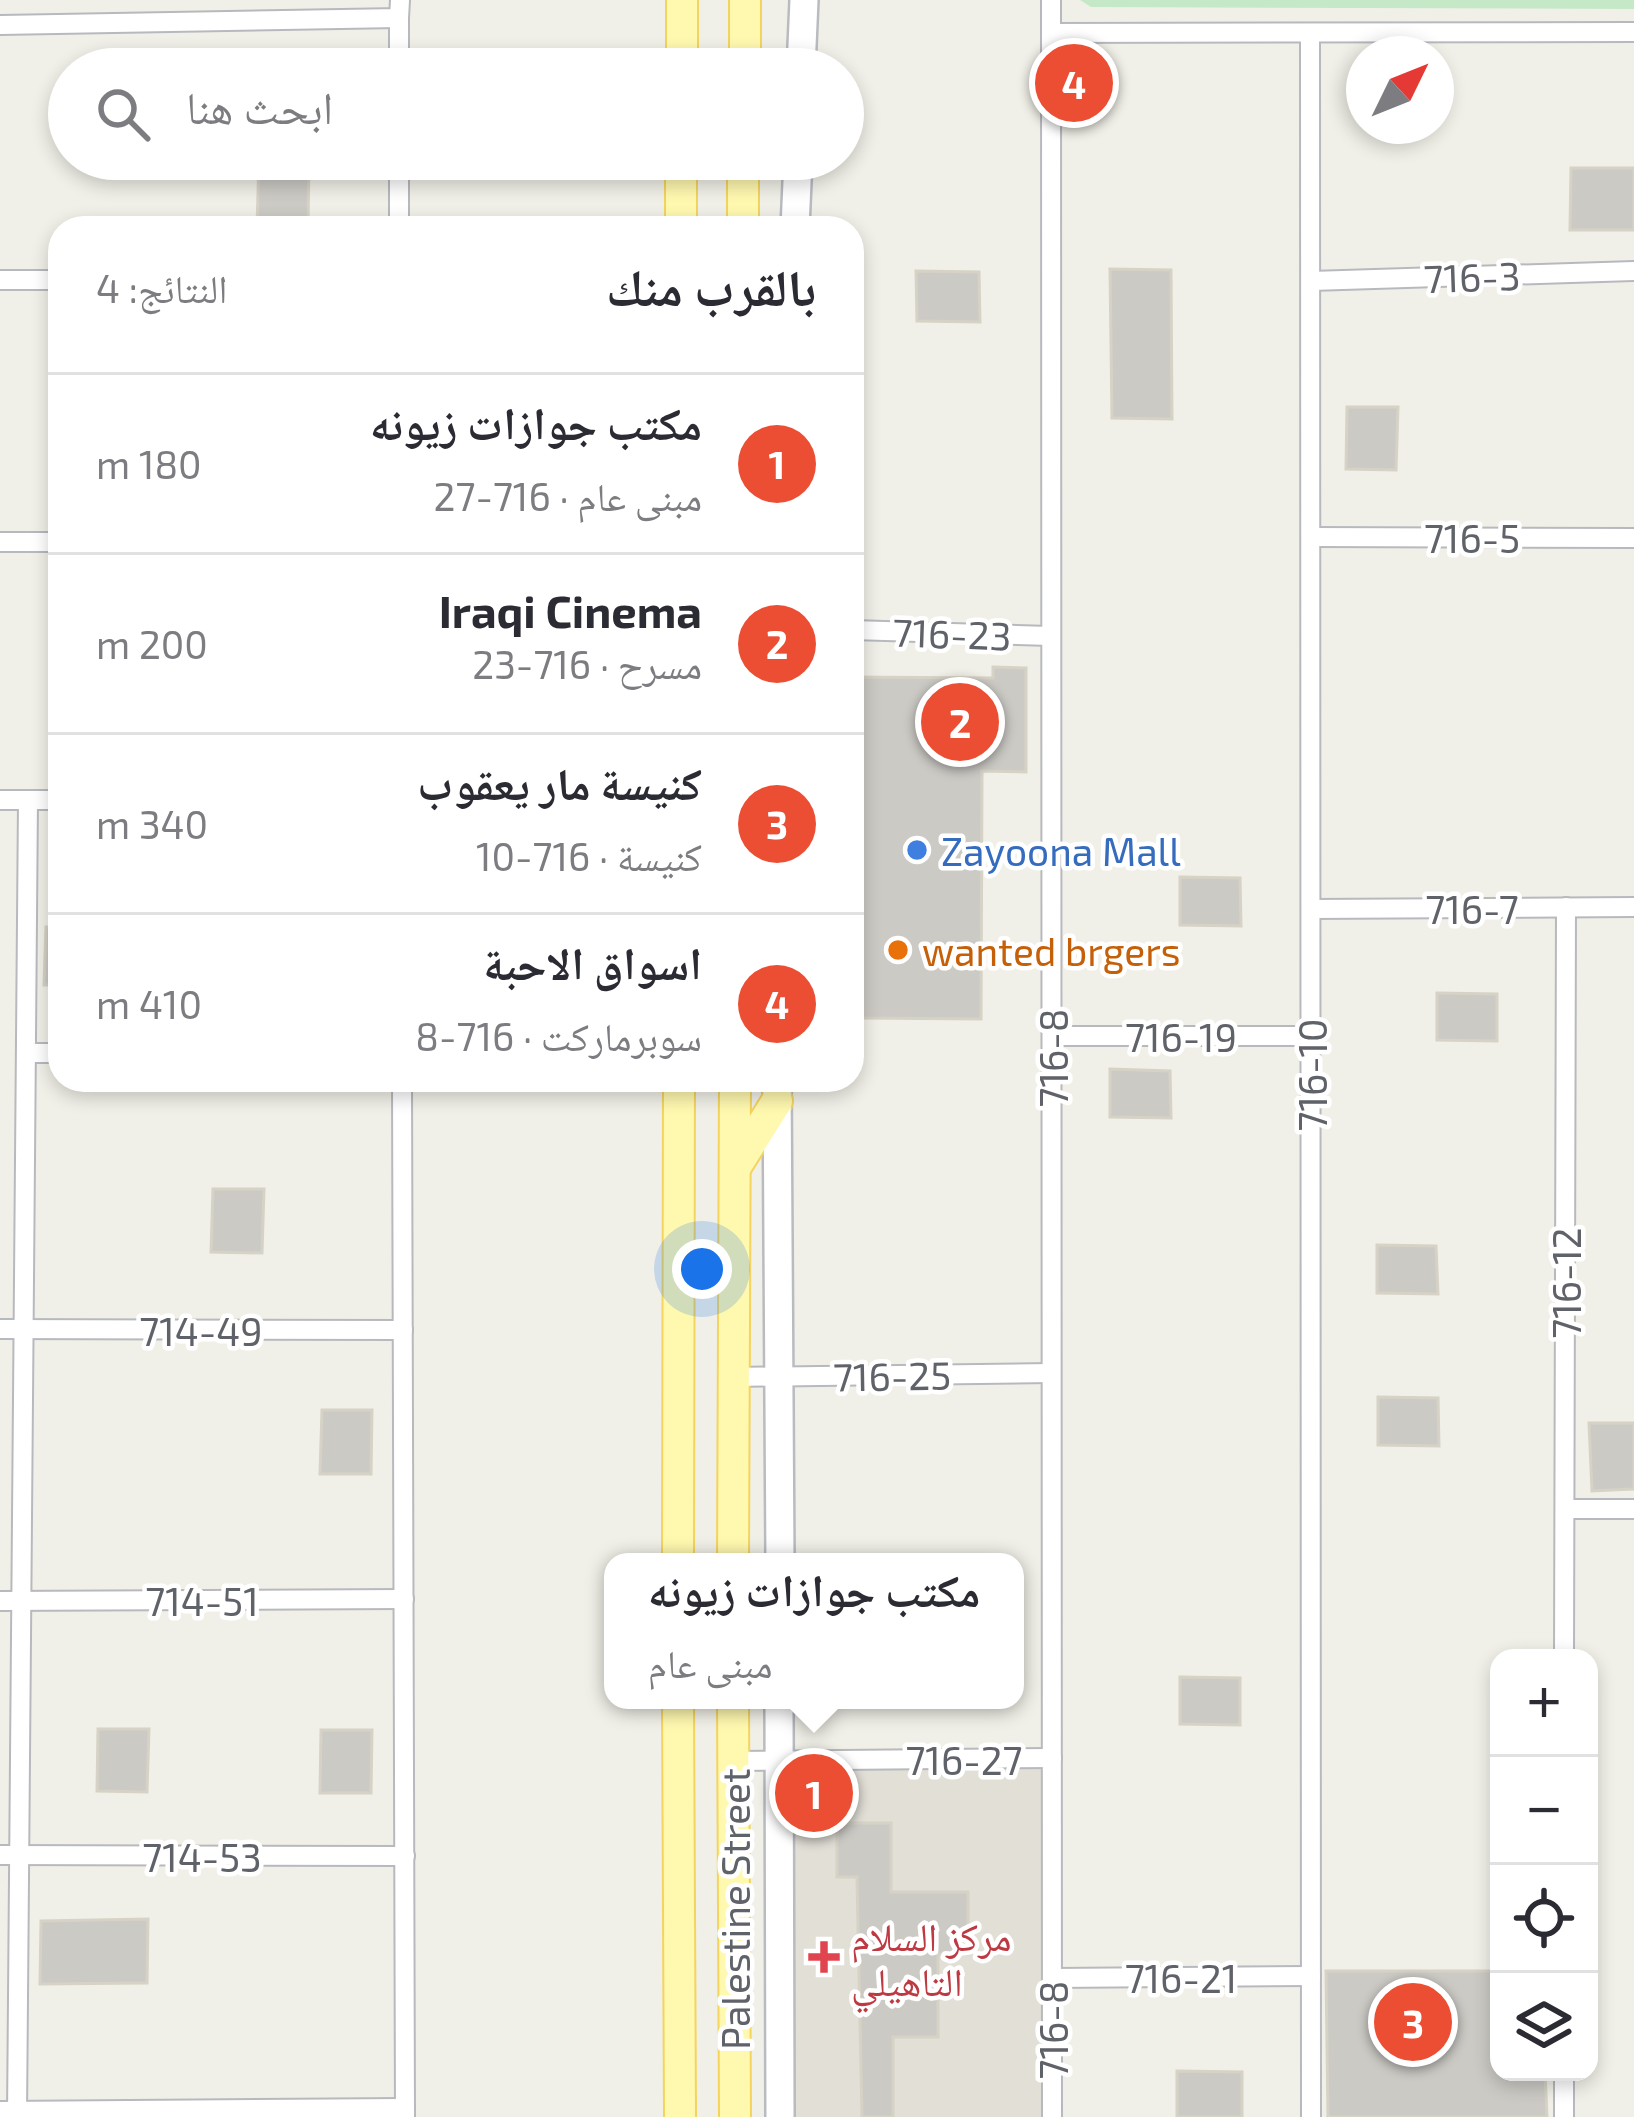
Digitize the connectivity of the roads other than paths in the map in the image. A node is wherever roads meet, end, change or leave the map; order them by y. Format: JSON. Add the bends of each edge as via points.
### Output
{"nodes":[{"id":1,"x":682,"y":0,"type":"edge"},
{"id":2,"x":745,"y":0,"type":"edge"},
{"id":3,"x":804,"y":0,"type":"edge"},
{"id":4,"x":1051,"y":0,"type":"edge"},
{"id":5,"x":399,"y":9,"type":"edge"},
{"id":6,"x":0,"y":25,"type":"edge"},
{"id":7,"x":1634,"y":32,"type":"edge"},
{"id":8,"x":1051,"y":33,"type":"junction"},
{"id":9,"x":1310,"y":34,"type":"junction"},
{"id":10,"x":399,"y":48,"type":"edge"},
{"id":11,"x":682,"y":48,"type":"edge"},
{"id":12,"x":745,"y":48,"type":"edge"},
{"id":13,"x":802,"y":48,"type":"edge"},
{"id":14,"x":399,"y":180,"type":"edge"},
{"id":15,"x":681,"y":180,"type":"edge"},
{"id":16,"x":743,"y":180,"type":"edge"},
{"id":17,"x":797,"y":180,"type":"edge"},
{"id":18,"x":400,"y":216,"type":"edge"},
{"id":19,"x":681,"y":216,"type":"edge"},
{"id":20,"x":742,"y":216,"type":"edge"},
{"id":21,"x":796,"y":216,"type":"edge"},
{"id":22,"x":1634,"y":271,"type":"edge"},
{"id":23,"x":0,"y":280,"type":"edge"},
{"id":24,"x":48,"y":280,"type":"edge"},
{"id":25,"x":1311,"y":281,"type":"junction"},
{"id":26,"x":1311,"y":537,"type":"junction"},
{"id":27,"x":1634,"y":538,"type":"edge"},
{"id":28,"x":0,"y":542,"type":"edge"},
{"id":29,"x":48,"y":542,"type":"edge"},
{"id":30,"x":864,"y":630,"type":"edge"},
{"id":31,"x":1051,"y":636,"type":"junction"},
{"id":32,"x":0,"y":800,"type":"edge"},
{"id":33,"x":28,"y":800,"type":"junction"},
{"id":34,"x":48,"y":800,"type":"edge"},
{"id":35,"x":1566,"y":907,"type":"junction"},
{"id":36,"x":1634,"y":907,"type":"edge"},
{"id":37,"x":1311,"y":909,"type":"junction"},
{"id":38,"x":1052,"y":1036,"type":"junction"},
{"id":39,"x":1311,"y":1036,"type":"junction"},
{"id":40,"x":26,"y":1053,"type":"junction"},
{"id":41,"x":48,"y":1053,"type":"edge"},
{"id":42,"x":402,"y":1092,"type":"edge"},
{"id":43,"x":679,"y":1092,"type":"edge"},
{"id":44,"x":735,"y":1092,"type":"edge"},
{"id":45,"x":776,"y":1092,"type":"edge"},
{"id":46,"x":777,"y":1092,"type":"edge"},
{"id":47,"x":734,"y":1168,"type":"junction"},
{"id":48,"x":0,"y":1330,"type":"edge"},
{"id":49,"x":23,"y":1330,"type":"junction"},
{"id":50,"x":403,"y":1330,"type":"junction"},
{"id":51,"x":1052,"y":1373,"type":"junction"},
{"id":52,"x":781,"y":1376,"type":"junction"},
{"id":53,"x":733,"y":1377,"type":"junction"},
{"id":54,"x":1564,"y":1509,"type":"junction"},
{"id":55,"x":1634,"y":1509,"type":"edge"},
{"id":56,"x":678,"y":1553,"type":"edge"},
{"id":57,"x":733,"y":1553,"type":"edge"},
{"id":58,"x":780,"y":1553,"type":"edge"},
{"id":59,"x":404,"y":1599,"type":"junction"},
{"id":60,"x":0,"y":1601,"type":"edge"},
{"id":61,"x":21,"y":1601,"type":"junction"},
{"id":62,"x":1564,"y":1649,"type":"edge"},
{"id":63,"x":678,"y":1709,"type":"edge"},
{"id":64,"x":733,"y":1709,"type":"edge"},
{"id":65,"x":779,"y":1709,"type":"edge"},
{"id":66,"x":1052,"y":1758,"type":"junction"},
{"id":67,"x":733,"y":1761,"type":"junction"},
{"id":68,"x":778,"y":1761,"type":"junction"},
{"id":69,"x":10,"y":1855,"type":"edge"},
{"id":70,"x":404,"y":1856,"type":"junction"},
{"id":71,"x":1311,"y":1976,"type":"junction"},
{"id":72,"x":1052,"y":1978,"type":"junction"},
{"id":73,"x":1564,"y":2081,"type":"edge"},
{"id":74,"x":405,"y":2112,"type":"edge"},
{"id":75,"x":11,"y":2113,"type":"edge"},
{"id":76,"x":680,"y":2117,"type":"edge"},
{"id":77,"x":735,"y":2117,"type":"edge"},
{"id":78,"x":780,"y":2117,"type":"edge"},
{"id":79,"x":1052,"y":2117,"type":"edge"},
{"id":80,"x":1311,"y":2117,"type":"edge"},
{"id":81,"x":1564,"y":2117,"type":"edge"}],
"edges":[{"from":1,"to":11,"type":"main road"},
{"from":2,"to":12,"type":"main road"},
{"from":3,"to":13,"type":"street"},
{"from":4,"to":8,"type":"street","name":"716-8"},
{"from":5,"to":6,"type":"street"},
{"from":5,"to":10,"type":"street"},
{"from":7,"to":9,"type":"street"},
{"from":8,"to":9,"type":"street"},
{"from":8,"to":31,"type":"street","name":"716-8"},
{"from":9,"to":25,"type":"street","name":"716-10"},
{"from":14,"to":18,"type":"street"},
{"from":15,"to":19,"type":"main road"},
{"from":16,"to":20,"type":"main road"},
{"from":17,"to":21,"type":"street"},
{"from":22,"to":25,"type":"street","name":"716-3"},
{"from":23,"to":24,"type":"street"},
{"from":25,"to":26,"type":"street","name":"716-10"},
{"from":26,"to":27,"type":"street","name":"716-5"},
{"from":26,"to":37,"type":"street","name":"716-10"},
{"from":28,"to":29,"type":"street"},
{"from":30,"to":31,"type":"street","name":"716-23"},
{"from":31,"to":38,"type":"street","name":"716-8"},
{"from":32,"to":33,"type":"street"},
{"from":33,"to":34,"type":"street"},
{"from":33,"to":40,"type":"street"},
{"from":35,"to":36,"type":"street","name":"716-7"},
{"from":35,"to":37,"type":"street","name":"716-7"},
{"from":35,"to":54,"type":"street","name":"716-12"},
{"from":37,"to":39,"type":"street","name":"716-10"},
{"from":38,"to":39,"type":"street","name":"716-19"},
{"from":38,"to":51,"type":"street","name":"716-8"},
{"from":39,"to":71,"type":"street","name":"716-10"},
{"from":40,"to":41,"type":"street"},
{"from":40,"to":49,"type":"street"},
{"from":42,"to":50,"type":"street"},
{"from":43,"to":56,"type":"main road"},
{"from":44,"to":47,"type":"main road"},
{"from":45,"to":47,"type":"main road"},
{"from":46,"to":52,"type":"street"},
{"from":47,"to":53,"type":"main road"},
{"from":48,"to":49,"type":"street","name":"714-49"},
{"from":49,"to":50,"type":"street","name":"714-49"},
{"from":49,"to":61,"type":"street"},
{"from":50,"to":59,"type":"street"},
{"from":51,"to":52,"type":"street","name":"716-25"},
{"from":51,"to":66,"type":"street","name":"716-8"},
{"from":52,"to":53,"type":"street","name":"716-25"},
{"from":52,"to":58,"type":"street"},
{"from":53,"to":57,"type":"main road"},
{"from":54,"to":55,"type":"street"},
{"from":54,"to":62,"type":"street","name":"716-12"},
{"from":59,"to":61,"type":"street","name":"714-51"},
{"from":59,"to":70,"type":"street"},
{"from":60,"to":61,"type":"street","name":"714-51"},
{"from":61,"to":69,"type":"street"},
{"from":63,"to":76,"type":"main road","name":"Palestine Street"},
{"from":64,"to":67,"type":"main road","name":"Palestine Street"},
{"from":65,"to":68,"type":"street"},
{"from":66,"to":68,"type":"street","name":"716-27"},
{"from":66,"to":72,"type":"street","name":"716-8"},
{"from":67,"to":68,"type":"street","name":"716-27"},
{"from":67,"to":77,"type":"main road","name":"Palestine Street"},
{"from":68,"to":78,"type":"street"},
{"from":69,"to":70,"type":"street","name":"714-53"},
{"from":69,"to":75,"type":"street"},
{"from":70,"to":74,"type":"street"},
{"from":71,"to":72,"type":"street","name":"716-21"},
{"from":71,"to":80,"type":"street","name":"716-10"},
{"from":72,"to":79,"type":"street","name":"716-8"},
{"from":73,"to":81,"type":"street"},
{"from":74,"to":75,"type":"street"}]}
